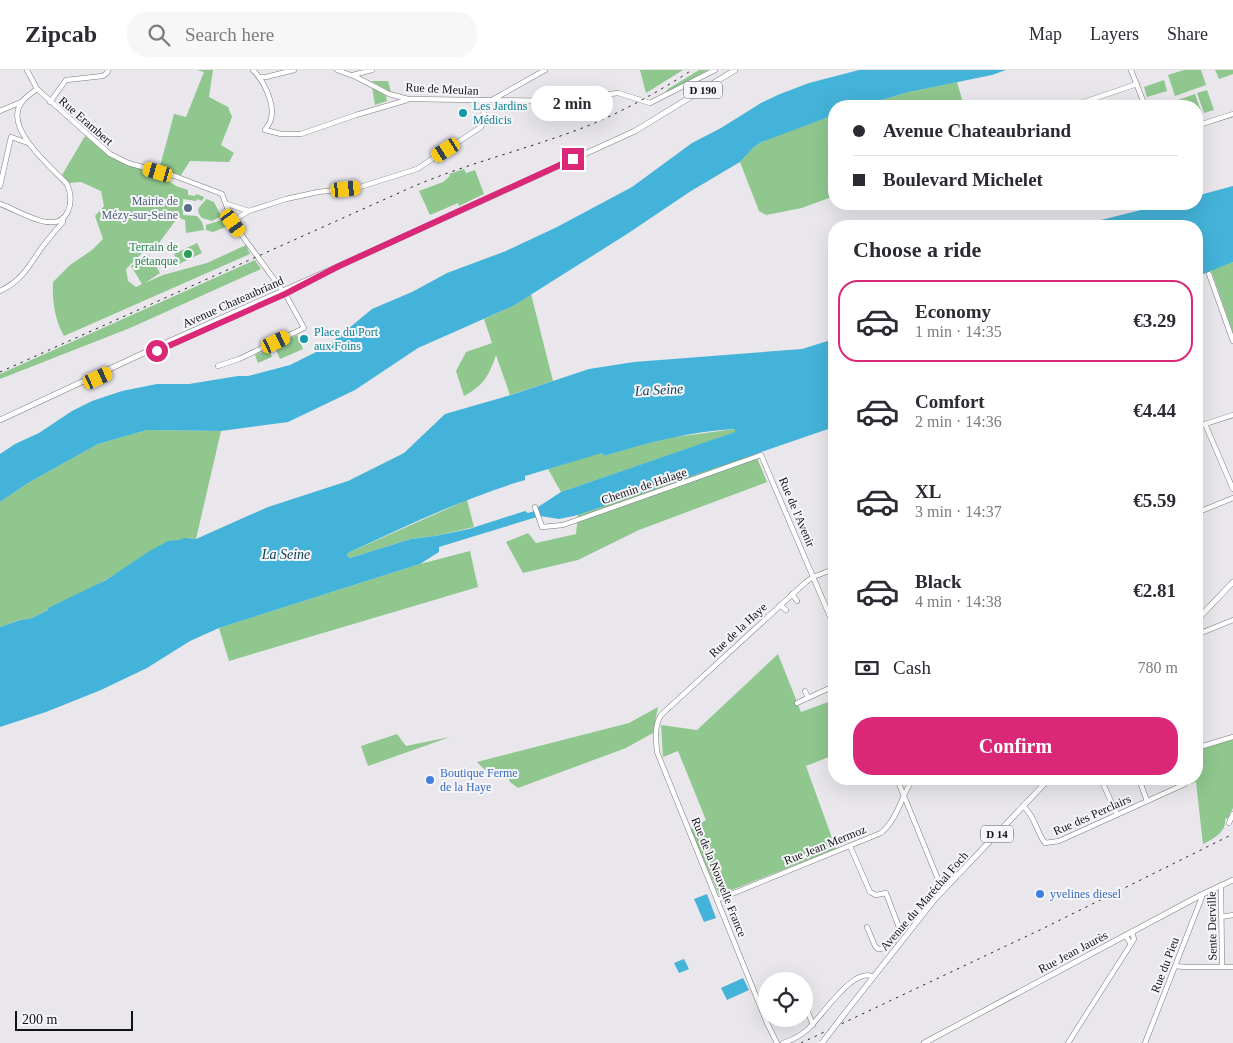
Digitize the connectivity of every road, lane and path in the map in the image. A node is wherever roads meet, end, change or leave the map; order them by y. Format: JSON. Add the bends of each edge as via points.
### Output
{"nodes":[{"id":1,"x":27,"y":70,"type":"edge"},
{"id":2,"x":108,"y":70,"type":"edge"},
{"id":3,"x":253,"y":70,"type":"edge"},
{"id":4,"x":294,"y":70,"type":"edge"},
{"id":5,"x":337,"y":70,"type":"edge"},
{"id":6,"x":372,"y":70,"type":"edge"},
{"id":7,"x":545,"y":70,"type":"edge"},
{"id":8,"x":715,"y":70,"type":"edge"},
{"id":9,"x":729,"y":70,"type":"edge"},
{"id":10,"x":735,"y":70,"type":"edge"},
{"id":11,"x":1131,"y":70,"type":"edge"},
{"id":12,"x":356,"y":75,"type":"junction"},
{"id":13,"x":259,"y":77,"type":"junction"},
{"id":14,"x":1136,"y":84,"type":"junction"},
{"id":15,"x":37,"y":89,"type":"junction"},
{"id":16,"x":408,"y":99,"type":"junction"},
{"id":17,"x":1089,"y":100,"type":"edge"},
{"id":18,"x":1143,"y":100,"type":"edge"},
{"id":19,"x":481,"y":101,"type":"junction"},
{"id":20,"x":491,"y":101,"type":"junction"},
{"id":21,"x":21,"y":102,"type":"junction"},
{"id":22,"x":50,"y":102,"type":"junction"},
{"id":23,"x":671,"y":109,"type":"junction"},
{"id":24,"x":0,"y":111,"type":"edge"},
{"id":25,"x":1233,"y":114,"type":"edge"},
{"id":26,"x":1203,"y":124,"type":"edge"},
{"id":27,"x":29,"y":144,"type":"junction"},
{"id":28,"x":0,"y":186,"type":"edge"},
{"id":29,"x":0,"y":204,"type":"edge"},
{"id":30,"x":227,"y":204,"type":"junction"},
{"id":31,"x":249,"y":211,"type":"junction"},
{"id":32,"x":63,"y":218,"type":"junction"},
{"id":33,"x":233,"y":222,"type":"junction"},
{"id":34,"x":1209,"y":274,"type":"dead end"},
{"id":35,"x":0,"y":291,"type":"edge"},
{"id":36,"x":284,"y":292,"type":"junction"},
{"id":37,"x":1233,"y":341,"type":"edge"},
{"id":38,"x":218,"y":366,"type":"dead end"},
{"id":39,"x":1233,"y":415,"type":"edge"},
{"id":40,"x":0,"y":421,"type":"edge"},
{"id":41,"x":1204,"y":424,"type":"joint"},
{"id":42,"x":761,"y":455,"type":"joint"},
{"id":43,"x":1233,"y":488,"type":"edge"},
{"id":44,"x":1233,"y":498,"type":"edge"},
{"id":45,"x":535,"y":508,"type":"dead end"},
{"id":46,"x":1203,"y":511,"type":"edge"},
{"id":47,"x":828,"y":572,"type":"edge"},
{"id":48,"x":813,"y":577,"type":"junction"},
{"id":49,"x":1233,"y":582,"type":"edge"},
{"id":50,"x":792,"y":594,"type":"junction"},
{"id":51,"x":797,"y":601,"type":"dead end"},
{"id":52,"x":780,"y":605,"type":"junction"},
{"id":53,"x":786,"y":610,"type":"dead end"},
{"id":54,"x":828,"y":612,"type":"edge"},
{"id":55,"x":1203,"y":614,"type":"edge"},
{"id":56,"x":1233,"y":620,"type":"edge"},
{"id":57,"x":1203,"y":632,"type":"edge"},
{"id":58,"x":828,"y":689,"type":"edge"},
{"id":59,"x":805,"y":691,"type":"dead end"},
{"id":60,"x":808,"y":698,"type":"junction"},
{"id":61,"x":797,"y":702,"type":"dead end"},
{"id":62,"x":661,"y":715,"type":"joint"},
{"id":63,"x":1233,"y":737,"type":"edge"},
{"id":64,"x":1203,"y":746,"type":"edge"},
{"id":65,"x":899,"y":785,"type":"edge"},
{"id":66,"x":909,"y":785,"type":"edge"},
{"id":67,"x":1043,"y":785,"type":"edge"},
{"id":68,"x":1104,"y":785,"type":"edge"},
{"id":69,"x":1141,"y":785,"type":"edge"},
{"id":70,"x":1178,"y":785,"type":"edge"},
{"id":71,"x":904,"y":796,"type":"junction"},
{"id":72,"x":1147,"y":801,"type":"junction"},
{"id":73,"x":1024,"y":806,"type":"junction"},
{"id":74,"x":1233,"y":814,"type":"edge"},
{"id":75,"x":1117,"y":815,"type":"junction"},
{"id":76,"x":1229,"y":823,"type":"dead end"},
{"id":77,"x":850,"y":846,"type":"junction"},
{"id":78,"x":1233,"y":880,"type":"edge"},
{"id":79,"x":1221,"y":885,"type":"junction"},
{"id":80,"x":944,"y":889,"type":"junction"},
{"id":81,"x":1201,"y":895,"type":"junction"},
{"id":82,"x":717,"y":900,"type":"junction"},
{"id":83,"x":1233,"y":915,"type":"edge"},
{"id":84,"x":1222,"y":917,"type":"junction"},
{"id":85,"x":867,"y":927,"type":"dead end"},
{"id":86,"x":1132,"y":932,"type":"junction"},
{"id":87,"x":1125,"y":935,"type":"junction"},
{"id":88,"x":1130,"y":944,"type":"junction"},
{"id":89,"x":1176,"y":966,"type":"junction"},
{"id":90,"x":1222,"y":967,"type":"junction"},
{"id":91,"x":1233,"y":967,"type":"edge"},
{"id":92,"x":873,"y":977,"type":"junction"},
{"id":93,"x":813,"y":1025,"type":"edge"},
{"id":94,"x":811,"y":1027,"type":"edge"},
{"id":95,"x":777,"y":1043,"type":"edge"},
{"id":96,"x":783,"y":1043,"type":"edge"},
{"id":97,"x":822,"y":1043,"type":"edge"},
{"id":98,"x":924,"y":1043,"type":"edge"},
{"id":99,"x":1068,"y":1043,"type":"edge"},
{"id":100,"x":1145,"y":1043,"type":"edge"}],
"edges":[{"from":1,"to":15,"type":"street","name":"Rue Erambert"},
{"from":2,"to":22,"type":"street","via":[[103,76],[66,80]]},
{"from":3,"to":13,"type":"street"},
{"from":4,"to":13,"type":"street"},
{"from":5,"to":12,"type":"street","name":"Rue de Meulan"},
{"from":6,"to":12,"type":"street"},
{"from":7,"to":20,"type":"street"},
{"from":8,"to":20,"type":"street","name":"Rue de Meulan","via":[[653,102],[618,93],[565,101]]},
{"from":9,"to":23,"type":"main road","number":"D 190"},
{"from":10,"to":23,"type":"main road","number":"D 190"},
{"from":11,"to":14,"type":"street"},
{"from":12,"to":16,"type":"street","name":"Rue de Meulan","via":[[389,94]]},
{"from":13,"to":16,"type":"street","via":[[272,104],[271,120],[265,130],[281,134],[301,134]]},
{"from":14,"to":17,"type":"street"},
{"from":14,"to":18,"type":"street"},
{"from":15,"to":21,"type":"street"},
{"from":15,"to":22,"type":"street","name":"Rue Erambert"},
{"from":16,"to":19,"type":"street","name":"Rue de Meulan"},
{"from":19,"to":20,"type":"street","name":"Rue de Meulan"},
{"from":19,"to":31,"type":"street","via":[[485,119],[482,127],[417,169],[360,187],[318,192]]},
{"from":21,"to":24,"type":"street"},
{"from":21,"to":27,"type":"street","via":[[16,114]]},
{"from":22,"to":30,"type":"street","name":"Rue Erambert","via":[[110,154],[222,194]]},
{"from":23,"to":36,"type":"main road","name":"Avenue Chateaubriand","number":"D 190","via":[[630,133]]},
{"from":25,"to":26,"type":"street"},
{"from":27,"to":28,"type":"street","via":[[11,137]]},
{"from":27,"to":32,"type":"street","via":[[71,192],[68,214]]},
{"from":29,"to":32,"type":"street","via":[[42,222],[56,222]]},
{"from":30,"to":31,"type":"street"},
{"from":30,"to":33,"type":"street"},
{"from":31,"to":33,"type":"street"},
{"from":32,"to":35,"type":"street","via":[[29,268],[13,284]]},
{"from":33,"to":36,"type":"street"},
{"from":34,"to":37,"type":"street"},
{"from":36,"to":38,"type":"street","via":[[304,328]]},
{"from":36,"to":40,"type":"main road","name":"Avenue Chateaubriand","number":"D 190"},
{"from":39,"to":41,"type":"street"},
{"from":41,"to":43,"type":"street"},
{"from":42,"to":45,"type":"street","name":"Chemin de Halage","via":[[563,525],[542,527]]},
{"from":42,"to":48,"type":"street","name":"Rue de l'Avenir"},
{"from":44,"to":46,"type":"street"},
{"from":47,"to":48,"type":"street","name":"Rue de la Haye"},
{"from":48,"to":50,"type":"street","name":"Rue de la Haye"},
{"from":48,"to":54,"type":"street","name":"Rue de l'Avenir"},
{"from":49,"to":55,"type":"main road"},
{"from":50,"to":51,"type":"street"},
{"from":50,"to":52,"type":"street","name":"Rue de la Haye"},
{"from":52,"to":53,"type":"street"},
{"from":52,"to":62,"type":"street","name":"Rue de la Haye"},
{"from":56,"to":57,"type":"street"},
{"from":58,"to":60,"type":"street"},
{"from":59,"to":60,"type":"street"},
{"from":60,"to":61,"type":"street"},
{"from":62,"to":82,"type":"street","name":"Rue de la Nouvelle France","via":[[656,730],[657,752]]},
{"from":63,"to":64,"type":"street"},
{"from":65,"to":71,"type":"street"},
{"from":66,"to":71,"type":"street","name":"Rue Jean Mermoz"},
{"from":67,"to":73,"type":"main road","name":"Avenue du Maréchal Foch","number":"D 14"},
{"from":68,"to":75,"type":"street"},
{"from":69,"to":72,"type":"street"},
{"from":70,"to":72,"type":"street","name":"Rue des Perclairs"},
{"from":71,"to":77,"type":"street","name":"Rue Jean Mermoz","via":[[888,827]]},
{"from":71,"to":80,"type":"street"},
{"from":72,"to":75,"type":"street","name":"Rue des Perclairs"},
{"from":73,"to":75,"type":"street","name":"Rue des Perclairs","via":[[1041,838],[1051,843]]},
{"from":73,"to":80,"type":"main road","name":"Avenue du Maréchal Foch","number":"D 14"},
{"from":74,"to":76,"type":"street"},
{"from":77,"to":82,"type":"street","name":"Rue Jean Mermoz"},
{"from":77,"to":85,"type":"street","via":[[870,892],[876,895],[886,893],[900,930],[887,948],[878,949]]},
{"from":78,"to":79,"type":"main road","name":"Rue Jean Jaurès"},
{"from":79,"to":81,"type":"main road","name":"Rue Jean Jaurès"},
{"from":79,"to":84,"type":"street","name":"Sente Derville"},
{"from":80,"to":92,"type":"main road","name":"Avenue du Maréchal Foch","number":"D 14"},
{"from":81,"to":86,"type":"main road","name":"Rue Jean Jaurès"},
{"from":81,"to":89,"type":"street","name":"Rue du Pieu"},
{"from":82,"to":95,"type":"street","name":"Rue de la Nouvelle France"},
{"from":83,"to":84,"type":"street"},
{"from":84,"to":90,"type":"street","name":"Sente Derville"},
{"from":86,"to":87,"type":"main road","name":"Rue Jean Jaurès"},
{"from":86,"to":88,"type":"street","via":[[1134,939]]},
{"from":87,"to":88,"type":"street"},
{"from":87,"to":98,"type":"main road","name":"Rue Jean Jaurès"},
{"from":88,"to":99,"type":"street"},
{"from":89,"to":90,"type":"street"},
{"from":89,"to":100,"type":"street","name":"Rue du Pieu"},
{"from":90,"to":91,"type":"street"},
{"from":92,"to":93,"type":"street","via":[[865,976],[849,984]]},
{"from":92,"to":97,"type":"main road","name":"Avenue du Maréchal Foch","number":"D 14","bridge":true},
{"from":94,"to":96,"type":"street"}]}
